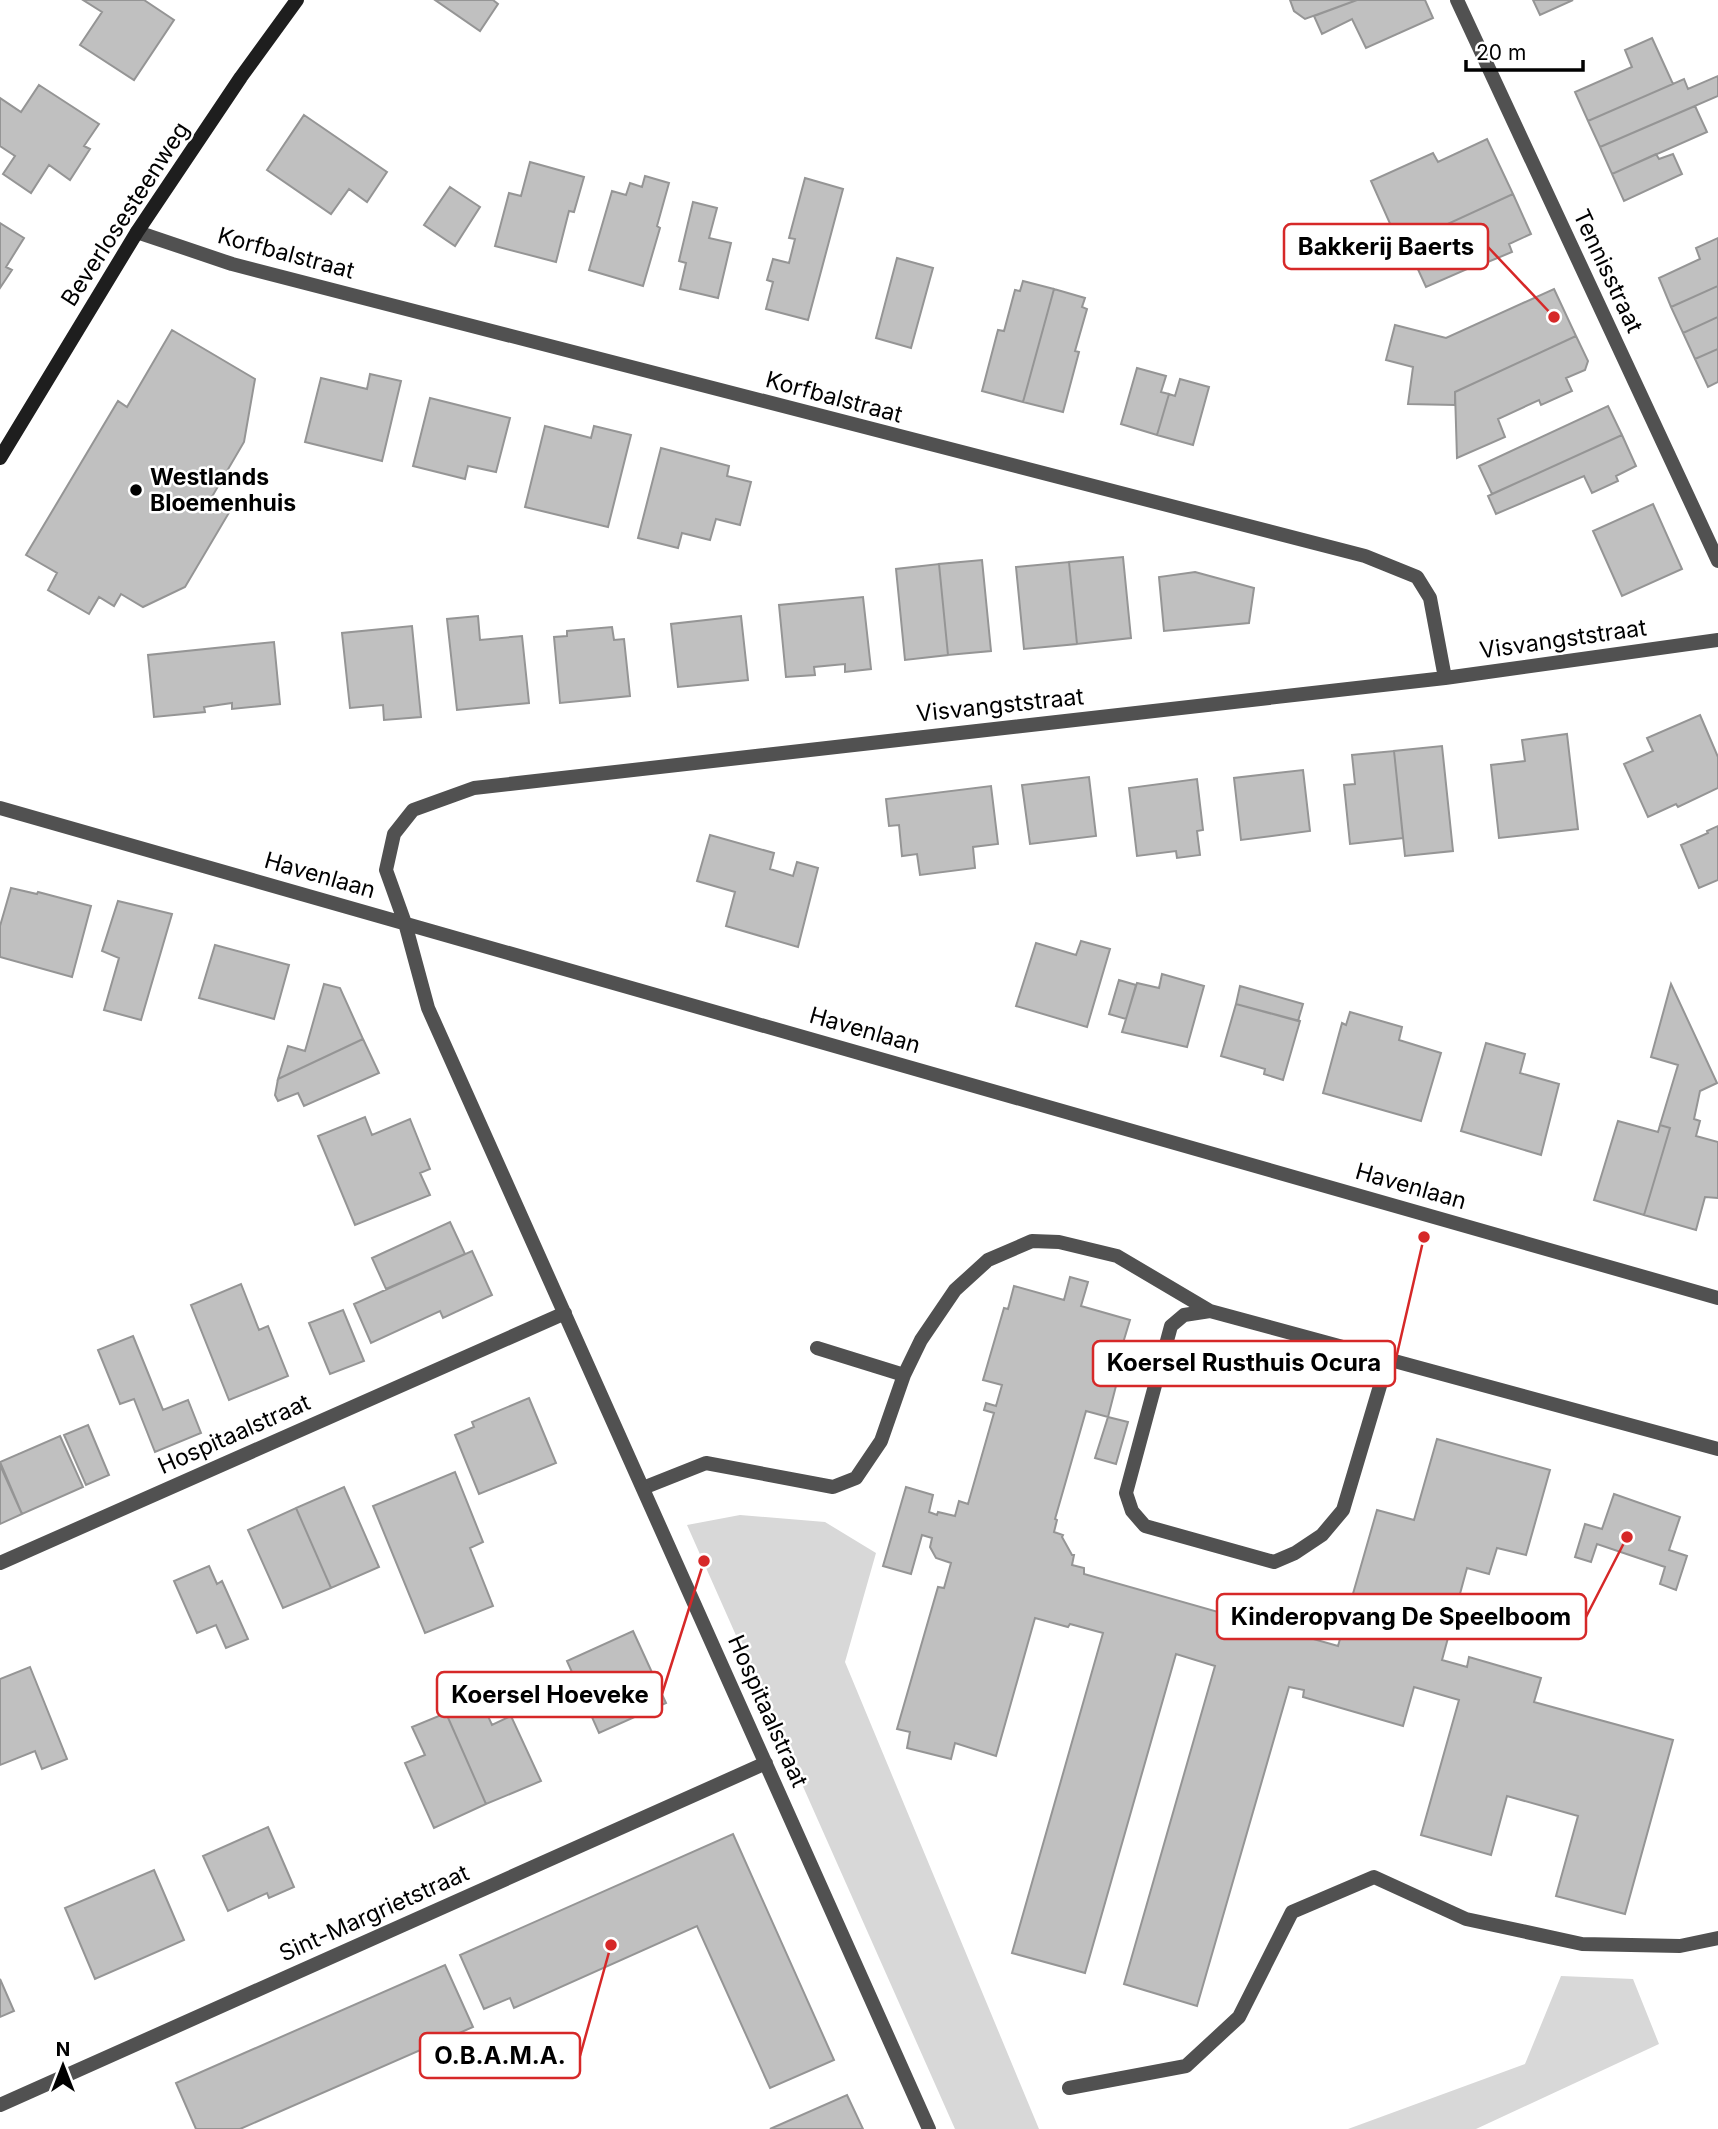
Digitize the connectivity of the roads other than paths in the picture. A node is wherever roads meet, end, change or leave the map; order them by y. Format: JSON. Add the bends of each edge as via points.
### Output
{"nodes":[{"id":1,"x":298,"y":0,"type":"edge"},
{"id":2,"x":1457,"y":0,"type":"edge"},
{"id":3,"x":137,"y":232,"type":"junction"},
{"id":4,"x":0,"y":458,"type":"edge"},
{"id":5,"x":1718,"y":561,"type":"edge"},
{"id":6,"x":1718,"y":640,"type":"edge"},
{"id":7,"x":1445,"y":678,"type":"junction"},
{"id":8,"x":0,"y":808,"type":"edge"},
{"id":9,"x":405,"y":923,"type":"junction"},
{"id":10,"x":1718,"y":1298,"type":"edge"},
{"id":11,"x":1210,"y":1311,"type":"junction"},
{"id":12,"x":565,"y":1313,"type":"junction"},
{"id":13,"x":817,"y":1348,"type":"dead end"},
{"id":14,"x":1388,"y":1359,"type":"junction"},
{"id":15,"x":904,"y":1375,"type":"junction"},
{"id":16,"x":1718,"y":1449,"type":"edge"},
{"id":17,"x":643,"y":1488,"type":"junction"},
{"id":18,"x":0,"y":1563,"type":"edge"},
{"id":19,"x":766,"y":1763,"type":"junction"},
{"id":20,"x":1718,"y":1938,"type":"edge"},
{"id":21,"x":1069,"y":2088,"type":"dead end"},
{"id":22,"x":0,"y":2105,"type":"edge"},
{"id":23,"x":929,"y":2129,"type":"edge"}],
"edges":[{"from":1,"to":3,"type":"street","name":"Beverlosesteenweg"},
{"from":2,"to":5,"type":"street","name":"Tennisstraat"},
{"from":3,"to":4,"type":"street","name":"Beverlosesteenweg"},
{"from":3,"to":7,"type":"street","name":"Korfbalstraat","via":[[232,264],[1365,556],[1417,577],[1430,598]]},
{"from":6,"to":7,"type":"street","name":"Visvangststraat"},
{"from":7,"to":9,"type":"street","name":"Visvangststraat","via":[[474,788],[413,810],[394,834],[386,870]]},
{"from":8,"to":9,"type":"street","name":"Havenlaan"},
{"from":9,"to":10,"type":"street","name":"Havenlaan"},
{"from":9,"to":12,"type":"street","name":"Hospitaalstraat","via":[[428,1008]]},
{"from":11,"to":14,"type":"street"},
{"from":11,"to":14,"type":"street","via":[[1184,1315],[1171,1326],[1126,1493],[1132,1511],[1145,1526],[1273,1562],[1322,1535],[1343,1510]]},
{"from":11,"to":15,"type":"street","via":[[1116,1256],[1059,1242],[1032,1241],[988,1259],[955,1290]]},
{"from":12,"to":17,"type":"street","name":"Hospitaalstraat"},
{"from":12,"to":18,"type":"street","name":"Hospitaalstraat"},
{"from":13,"to":15,"type":"street"},
{"from":14,"to":16,"type":"street"},
{"from":15,"to":17,"type":"street","via":[[881,1441],[856,1478],[833,1487],[706,1463]]},
{"from":17,"to":19,"type":"street","name":"Hospitaalstraat"},
{"from":19,"to":22,"type":"street","name":"Sint-Margrietstraat"},
{"from":19,"to":23,"type":"street","name":"Hospitaalstraat"},
{"from":20,"to":21,"type":"street","via":[[1680,1946],[1582,1944],[1466,1919],[1374,1877],[1292,1912],[1239,2017],[1186,2066]]}]}
